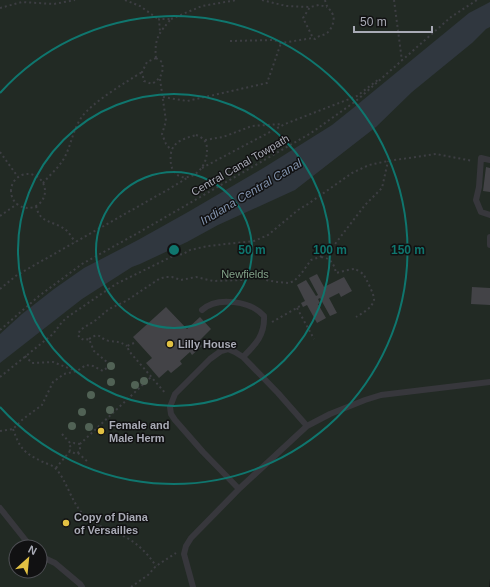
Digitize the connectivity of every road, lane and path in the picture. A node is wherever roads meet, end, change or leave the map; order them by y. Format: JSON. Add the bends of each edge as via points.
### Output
{"nodes":[{"id":1,"x":75,"y":0,"type":"edge"},
{"id":2,"x":125,"y":0,"type":"edge"},
{"id":3,"x":237,"y":0,"type":"edge"},
{"id":4,"x":262,"y":0,"type":"edge"},
{"id":5,"x":325,"y":0,"type":"edge"},
{"id":6,"x":394,"y":0,"type":"edge"},
{"id":7,"x":477,"y":0,"type":"edge"},
{"id":8,"x":310,"y":7,"type":"junction"},
{"id":9,"x":326,"y":7,"type":"junction"},
{"id":10,"x":0,"y":8,"type":"edge"},
{"id":11,"x":171,"y":18,"type":"junction"},
{"id":12,"x":159,"y":19,"type":"junction"},
{"id":13,"x":160,"y":32,"type":"junction"},
{"id":14,"x":313,"y":38,"type":"junction"},
{"id":15,"x":230,"y":41,"type":"dead end"},
{"id":16,"x":281,"y":43,"type":"junction"},
{"id":17,"x":156,"y":58,"type":"junction"},
{"id":18,"x":402,"y":61,"type":"junction"},
{"id":19,"x":393,"y":69,"type":"junction"},
{"id":20,"x":142,"y":72,"type":"junction"},
{"id":21,"x":160,"y":79,"type":"junction"},
{"id":22,"x":163,"y":97,"type":"junction"},
{"id":23,"x":285,"y":124,"type":"junction"},
{"id":24,"x":205,"y":140,"type":"junction"},
{"id":25,"x":171,"y":150,"type":"junction"},
{"id":26,"x":0,"y":152,"type":"edge"},
{"id":27,"x":490,"y":160,"type":"edge"},
{"id":28,"x":388,"y":161,"type":"junction"},
{"id":29,"x":480,"y":162,"type":"junction"},
{"id":30,"x":202,"y":168,"type":"junction"},
{"id":31,"x":18,"y":177,"type":"junction"},
{"id":32,"x":187,"y":178,"type":"junction"},
{"id":33,"x":43,"y":183,"type":"junction"},
{"id":34,"x":17,"y":204,"type":"junction"},
{"id":35,"x":36,"y":206,"type":"junction"},
{"id":36,"x":490,"y":215,"type":"edge"},
{"id":37,"x":0,"y":216,"type":"edge"},
{"id":38,"x":490,"y":237,"type":"edge"},
{"id":39,"x":75,"y":242,"type":"junction"},
{"id":40,"x":490,"y":244,"type":"edge"},
{"id":41,"x":320,"y":257,"type":"junction"},
{"id":42,"x":0,"y":289,"type":"edge"},
{"id":43,"x":302,"y":305,"type":"dead end"},
{"id":44,"x":297,"y":308,"type":"junction"},
{"id":45,"x":202,"y":310,"type":"dead end"},
{"id":46,"x":356,"y":317,"type":"dead end"},
{"id":47,"x":264,"y":326,"type":"junction"},
{"id":48,"x":0,"y":330,"type":"edge"},
{"id":49,"x":89,"y":339,"type":"junction"},
{"id":50,"x":314,"y":339,"type":"dead end"},
{"id":51,"x":134,"y":343,"type":"dead end"},
{"id":52,"x":127,"y":346,"type":"junction"},
{"id":53,"x":25,"y":356,"type":"junction"},
{"id":54,"x":243,"y":357,"type":"junction"},
{"id":55,"x":77,"y":371,"type":"junction"},
{"id":56,"x":0,"y":377,"type":"edge"},
{"id":57,"x":151,"y":377,"type":"junction"},
{"id":58,"x":490,"y":382,"type":"edge"},
{"id":59,"x":171,"y":400,"type":"junction"},
{"id":60,"x":307,"y":426,"type":"junction"},
{"id":61,"x":13,"y":429,"type":"junction"},
{"id":62,"x":0,"y":431,"type":"edge"},
{"id":63,"x":62,"y":434,"type":"dead end"},
{"id":64,"x":71,"y":444,"type":"junction"},
{"id":65,"x":80,"y":444,"type":"junction"},
{"id":66,"x":70,"y":451,"type":"junction"},
{"id":67,"x":78,"y":453,"type":"junction"},
{"id":68,"x":88,"y":462,"type":"dead end"},
{"id":69,"x":56,"y":468,"type":"junction"},
{"id":70,"x":239,"y":489,"type":"junction"},
{"id":71,"x":0,"y":508,"type":"edge"},
{"id":72,"x":25,"y":539,"type":"edge"},
{"id":73,"x":179,"y":551,"type":"dead end"},
{"id":74,"x":48,"y":560,"type":"edge"},
{"id":75,"x":156,"y":566,"type":"junction"},
{"id":76,"x":82,"y":587,"type":"edge"},
{"id":77,"x":131,"y":587,"type":"edge"},
{"id":78,"x":192,"y":587,"type":"edge"}],
"edges":[{"from":1,"to":10,"type":"path","via":[[54,4],[22,2]]},
{"from":2,"to":12,"type":"path","via":[[140,6]]},
{"from":3,"to":11,"type":"path","via":[[202,6]]},
{"from":4,"to":8,"type":"path","via":[[286,6]]},
{"from":5,"to":9,"type":"path"},
{"from":6,"to":18,"type":"path"},
{"from":7,"to":18,"type":"path","name":"Central Canal Towpath","via":[[451,17]]},
{"from":8,"to":9,"type":"path"},
{"from":8,"to":14,"type":"path","via":[[302,18]]},
{"from":9,"to":14,"type":"path","via":[[333,15],[333,25],[327,33]]},
{"from":11,"to":12,"type":"path"},
{"from":11,"to":13,"type":"path"},
{"from":12,"to":13,"type":"path"},
{"from":13,"to":17,"type":"path","via":[[155,47]]},
{"from":14,"to":16,"type":"path"},
{"from":15,"to":16,"type":"path","via":[[274,40]]},
{"from":16,"to":22,"type":"path","via":[[267,83],[187,101]]},
{"from":17,"to":20,"type":"path","via":[[147,62]]},
{"from":17,"to":21,"type":"path","via":[[162,62],[164,70]]},
{"from":18,"to":19,"type":"path","name":"Central Canal Towpath"},
{"from":19,"to":23,"type":"path","via":[[357,96]]},
{"from":19,"to":48,"type":"path","name":"Central Canal Towpath","via":[[356,101],[311,133],[82,264],[39,296]]},
{"from":20,"to":21,"type":"path","via":[[144,81],[152,84]]},
{"from":20,"to":33,"type":"path","via":[[94,105],[82,117],[63,161]]},
{"from":21,"to":22,"type":"path"},
{"from":22,"to":25,"type":"path","via":[[166,121],[162,134]]},
{"from":23,"to":24,"type":"path","via":[[252,126],[223,137]]},
{"from":23,"to":30,"type":"path"},
{"from":24,"to":25,"type":"path","via":[[196,134],[179,140]]},
{"from":24,"to":30,"type":"path","via":[[208,148],[207,158]]},
{"from":25,"to":32,"type":"path","via":[[172,169],[177,176]]},
{"from":26,"to":31,"type":"path"},
{"from":27,"to":29,"type":"lane","via":[[480,158]]},
{"from":28,"to":29,"type":"path","via":[[436,154]]},
{"from":28,"to":41,"type":"path","via":[[382,188],[365,205],[335,244]]},
{"from":28,"to":53,"type":"path","via":[[369,165],[352,174],[298,210],[268,235],[254,240],[190,250],[116,284],[73,313],[53,334]]},
{"from":29,"to":36,"type":"lane","via":[[476,200],[481,212]]},
{"from":30,"to":32,"type":"path"},
{"from":31,"to":33,"type":"path","via":[[23,174],[35,175]]},
{"from":31,"to":34,"type":"path","via":[[10,190]]},
{"from":32,"to":39,"type":"path"},
{"from":33,"to":35,"type":"path","via":[[44,194]]},
{"from":34,"to":35,"type":"path","via":[[28,208]]},
{"from":34,"to":37,"type":"path"},
{"from":35,"to":39,"type":"path","via":[[42,218],[67,231]]},
{"from":38,"to":40,"type":"lane"},
{"from":39,"to":42,"type":"path","via":[[17,275]]},
{"from":41,"to":46,"type":"path","via":[[332,262],[336,273],[354,269],[362,273],[375,300],[371,307]]},
{"from":41,"to":49,"type":"path","via":[[311,260],[302,274],[288,283],[266,280],[254,274],[249,274],[243,280],[181,280],[172,277],[159,279],[80,330],[80,338]]},
{"from":43,"to":44,"type":"path"},
{"from":44,"to":47,"type":"path"},
{"from":44,"to":50,"type":"path"},
{"from":45,"to":47,"type":"lane","via":[[215,303],[245,304],[254,307],[264,316]]},
{"from":47,"to":54,"type":"lane","via":[[256,343]]},
{"from":49,"to":52,"type":"path","via":[[97,335]]},
{"from":49,"to":55,"type":"path","via":[[94,351],[108,363],[108,367],[103,371],[86,365]]},
{"from":51,"to":52,"type":"path"},
{"from":52,"to":57,"type":"path"},
{"from":53,"to":55,"type":"path","via":[[32,363],[53,362]]},
{"from":53,"to":56,"type":"path"},
{"from":54,"to":59,"type":"lane","via":[[228,349],[221,351],[179,388]]},
{"from":54,"to":60,"type":"lane"},
{"from":55,"to":61,"type":"path","via":[[64,374],[53,382],[42,405]]},
{"from":57,"to":59,"type":"path"},
{"from":57,"to":65,"type":"path"},
{"from":58,"to":60,"type":"lane","via":[[390,394],[365,400]]},
{"from":59,"to":70,"type":"lane","via":[[171,414],[175,420]]},
{"from":60,"to":70,"type":"lane"},
{"from":61,"to":62,"type":"path"},
{"from":61,"to":69,"type":"path","via":[[24,452]]},
{"from":63,"to":64,"type":"path"},
{"from":64,"to":65,"type":"path"},
{"from":64,"to":66,"type":"path"},
{"from":65,"to":67,"type":"path"},
{"from":66,"to":67,"type":"path"},
{"from":66,"to":69,"type":"path"},
{"from":67,"to":68,"type":"path"},
{"from":69,"to":75,"type":"path","via":[[86,518],[134,542],[148,554]]},
{"from":70,"to":78,"type":"lane","via":[[186,546],[184,554]]},
{"from":71,"to":72,"type":"lane"},
{"from":73,"to":75,"type":"path"},
{"from":74,"to":76,"type":"lane"},
{"from":75,"to":77,"type":"path"}]}
